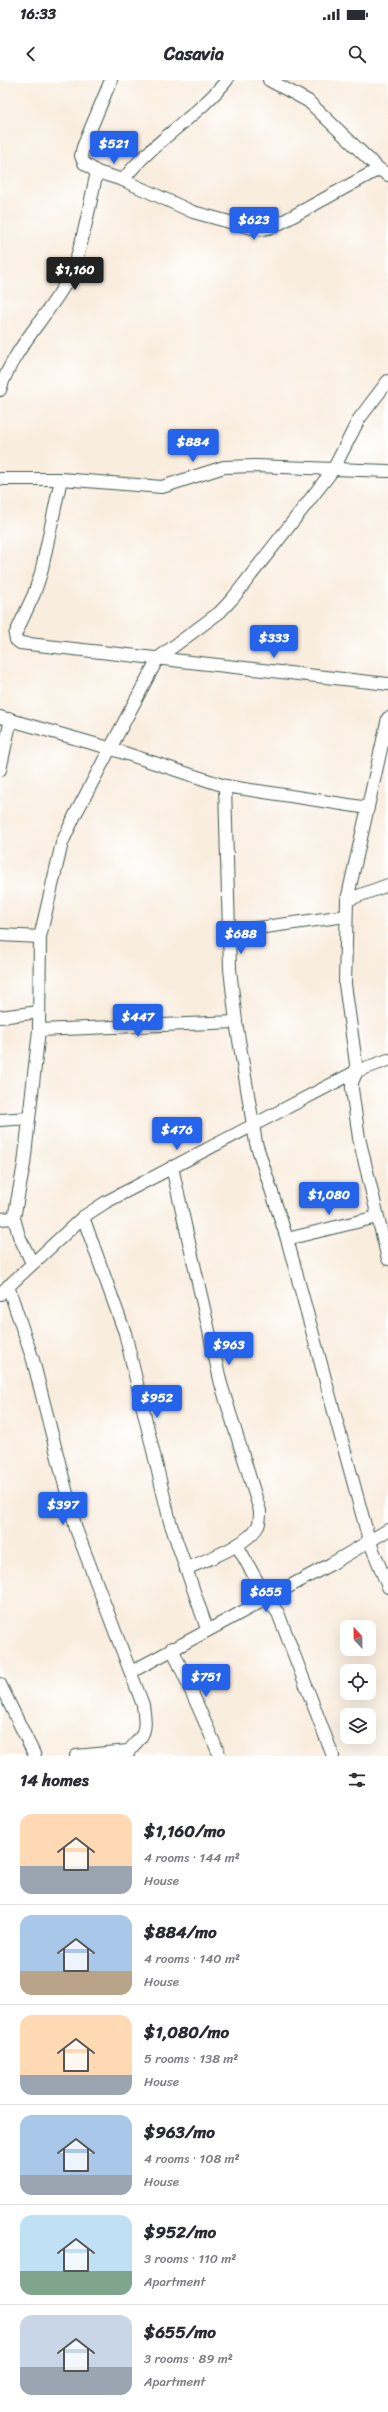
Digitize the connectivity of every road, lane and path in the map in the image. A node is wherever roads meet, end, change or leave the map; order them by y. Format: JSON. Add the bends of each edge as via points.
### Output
{"nodes":[{"id":1,"x":111,"y":80,"type":"edge"},
{"id":2,"x":227,"y":80,"type":"edge"},
{"id":3,"x":277,"y":82,"type":"edge"},
{"id":4,"x":97,"y":172,"type":"junction"},
{"id":5,"x":383,"y":172,"type":"edge"},
{"id":6,"x":123,"y":180,"type":"junction"},
{"id":7,"x":388,"y":381,"type":"edge"},
{"id":8,"x":0,"y":390,"type":"edge"},
{"id":9,"x":333,"y":470,"type":"junction"},
{"id":10,"x":388,"y":471,"type":"edge"},
{"id":11,"x":0,"y":479,"type":"edge"},
{"id":12,"x":61,"y":479,"type":"junction"},
{"id":13,"x":158,"y":658,"type":"junction"},
{"id":14,"x":388,"y":684,"type":"edge"},
{"id":15,"x":6,"y":718,"type":"edge"},
{"id":16,"x":388,"y":718,"type":"edge"},
{"id":17,"x":109,"y":748,"type":"junction"},
{"id":18,"x":0,"y":770,"type":"edge"},
{"id":19,"x":225,"y":786,"type":"junction"},
{"id":20,"x":368,"y":808,"type":"junction"},
{"id":21,"x":388,"y":885,"type":"edge"},
{"id":22,"x":347,"y":900,"type":"junction"},
{"id":23,"x":346,"y":916,"type":"junction"},
{"id":24,"x":228,"y":932,"type":"junction"},
{"id":25,"x":0,"y":935,"type":"edge"},
{"id":26,"x":40,"y":937,"type":"junction"},
{"id":27,"x":39,"y":1012,"type":"junction"},
{"id":28,"x":0,"y":1017,"type":"edge"},
{"id":29,"x":236,"y":1022,"type":"junction"},
{"id":30,"x":39,"y":1030,"type":"junction"},
{"id":31,"x":388,"y":1060,"type":"edge"},
{"id":32,"x":357,"y":1072,"type":"junction"},
{"id":33,"x":29,"y":1118,"type":"junction"},
{"id":34,"x":0,"y":1120,"type":"edge"},
{"id":35,"x":254,"y":1124,"type":"junction"},
{"id":36,"x":172,"y":1167,"type":"junction"},
{"id":37,"x":83,"y":1217,"type":"junction"},
{"id":38,"x":377,"y":1217,"type":"junction"},
{"id":39,"x":14,"y":1218,"type":"junction"},
{"id":40,"x":0,"y":1219,"type":"edge"},
{"id":41,"x":287,"y":1239,"type":"junction"},
{"id":42,"x":388,"y":1259,"type":"edge"},
{"id":43,"x":32,"y":1263,"type":"junction"},
{"id":44,"x":4,"y":1290,"type":"edge"},
{"id":45,"x":388,"y":1530,"type":"edge"},
{"id":46,"x":369,"y":1540,"type":"junction"},
{"id":47,"x":237,"y":1545,"type":"junction"},
{"id":48,"x":186,"y":1569,"type":"junction"},
{"id":49,"x":388,"y":1587,"type":"edge"},
{"id":50,"x":267,"y":1599,"type":"junction"},
{"id":51,"x":207,"y":1629,"type":"junction"},
{"id":52,"x":172,"y":1648,"type":"junction"},
{"id":53,"x":130,"y":1672,"type":"junction"},
{"id":54,"x":1,"y":1689,"type":"edge"},
{"id":55,"x":128,"y":1754,"type":"edge"},
{"id":56,"x":35,"y":1756,"type":"edge"},
{"id":57,"x":76,"y":1756,"type":"edge"},
{"id":58,"x":220,"y":1756,"type":"edge"},
{"id":59,"x":333,"y":1756,"type":"edge"}],
"edges":[{"from":1,"to":4,"type":"street","via":[[81,156],[84,163]]},
{"from":2,"to":6,"type":"street","via":[[214,96],[135,165]]},
{"from":3,"to":5,"type":"street","via":[[308,101]]},
{"from":4,"to":6,"type":"street"},
{"from":4,"to":8,"type":"street","via":[[74,266],[65,285],[19,352]]},
{"from":5,"to":6,"type":"street","via":[[273,227],[259,230],[193,212]]},
{"from":7,"to":9,"type":"street","via":[[359,419]]},
{"from":9,"to":10,"type":"street"},
{"from":9,"to":12,"type":"street","via":[[255,466],[224,468],[162,487]]},
{"from":9,"to":13,"type":"street","via":[[220,612]]},
{"from":11,"to":12,"type":"street"},
{"from":12,"to":13,"type":"street","via":[[41,573],[15,635],[16,640],[20,643]]},
{"from":13,"to":14,"type":"street"},
{"from":13,"to":17,"type":"street"},
{"from":15,"to":17,"type":"street"},
{"from":15,"to":18,"type":"street"},
{"from":16,"to":20,"type":"street"},
{"from":17,"to":19,"type":"street"},
{"from":17,"to":26,"type":"street","via":[[62,843]]},
{"from":19,"to":20,"type":"street"},
{"from":19,"to":24,"type":"street"},
{"from":20,"to":22,"type":"street"},
{"from":21,"to":22,"type":"street"},
{"from":22,"to":23,"type":"street"},
{"from":23,"to":24,"type":"street"},
{"from":23,"to":32,"type":"street","via":[[344,984]]},
{"from":24,"to":29,"type":"street"},
{"from":25,"to":26,"type":"street"},
{"from":26,"to":27,"type":"street"},
{"from":27,"to":28,"type":"street"},
{"from":27,"to":30,"type":"street"},
{"from":29,"to":30,"type":"street"},
{"from":29,"to":35,"type":"street"},
{"from":30,"to":33,"type":"street"},
{"from":31,"to":32,"type":"street"},
{"from":32,"to":35,"type":"street"},
{"from":32,"to":38,"type":"street","via":[[352,1089],[359,1138]]},
{"from":33,"to":34,"type":"street"},
{"from":33,"to":39,"type":"street"},
{"from":35,"to":36,"type":"street"},
{"from":35,"to":41,"type":"street","via":[[256,1143]]},
{"from":36,"to":37,"type":"street"},
{"from":36,"to":47,"type":"street","via":[[221,1384],[260,1511],[259,1524],[252,1534]]},
{"from":37,"to":43,"type":"street"},
{"from":37,"to":48,"type":"street","via":[[125,1333],[170,1522]]},
{"from":38,"to":41,"type":"street"},
{"from":38,"to":42,"type":"street"},
{"from":39,"to":40,"type":"street"},
{"from":39,"to":43,"type":"street","via":[[19,1236]]},
{"from":41,"to":46,"type":"street"},
{"from":43,"to":44,"type":"street"},
{"from":44,"to":53,"type":"street","via":[[33,1360],[76,1529]]},
{"from":45,"to":46,"type":"street"},
{"from":46,"to":49,"type":"street"},
{"from":46,"to":50,"type":"street"},
{"from":47,"to":48,"type":"street"},
{"from":47,"to":50,"type":"street"},
{"from":48,"to":51,"type":"street"},
{"from":50,"to":51,"type":"street"},
{"from":50,"to":59,"type":"street","via":[[278,1613]]},
{"from":51,"to":52,"type":"street"},
{"from":52,"to":53,"type":"street"},
{"from":52,"to":58,"type":"street"},
{"from":53,"to":55,"type":"street","via":[[143,1705],[145,1720],[143,1734]]},
{"from":54,"to":56,"type":"street"},
{"from":55,"to":57,"type":"street"}]}
